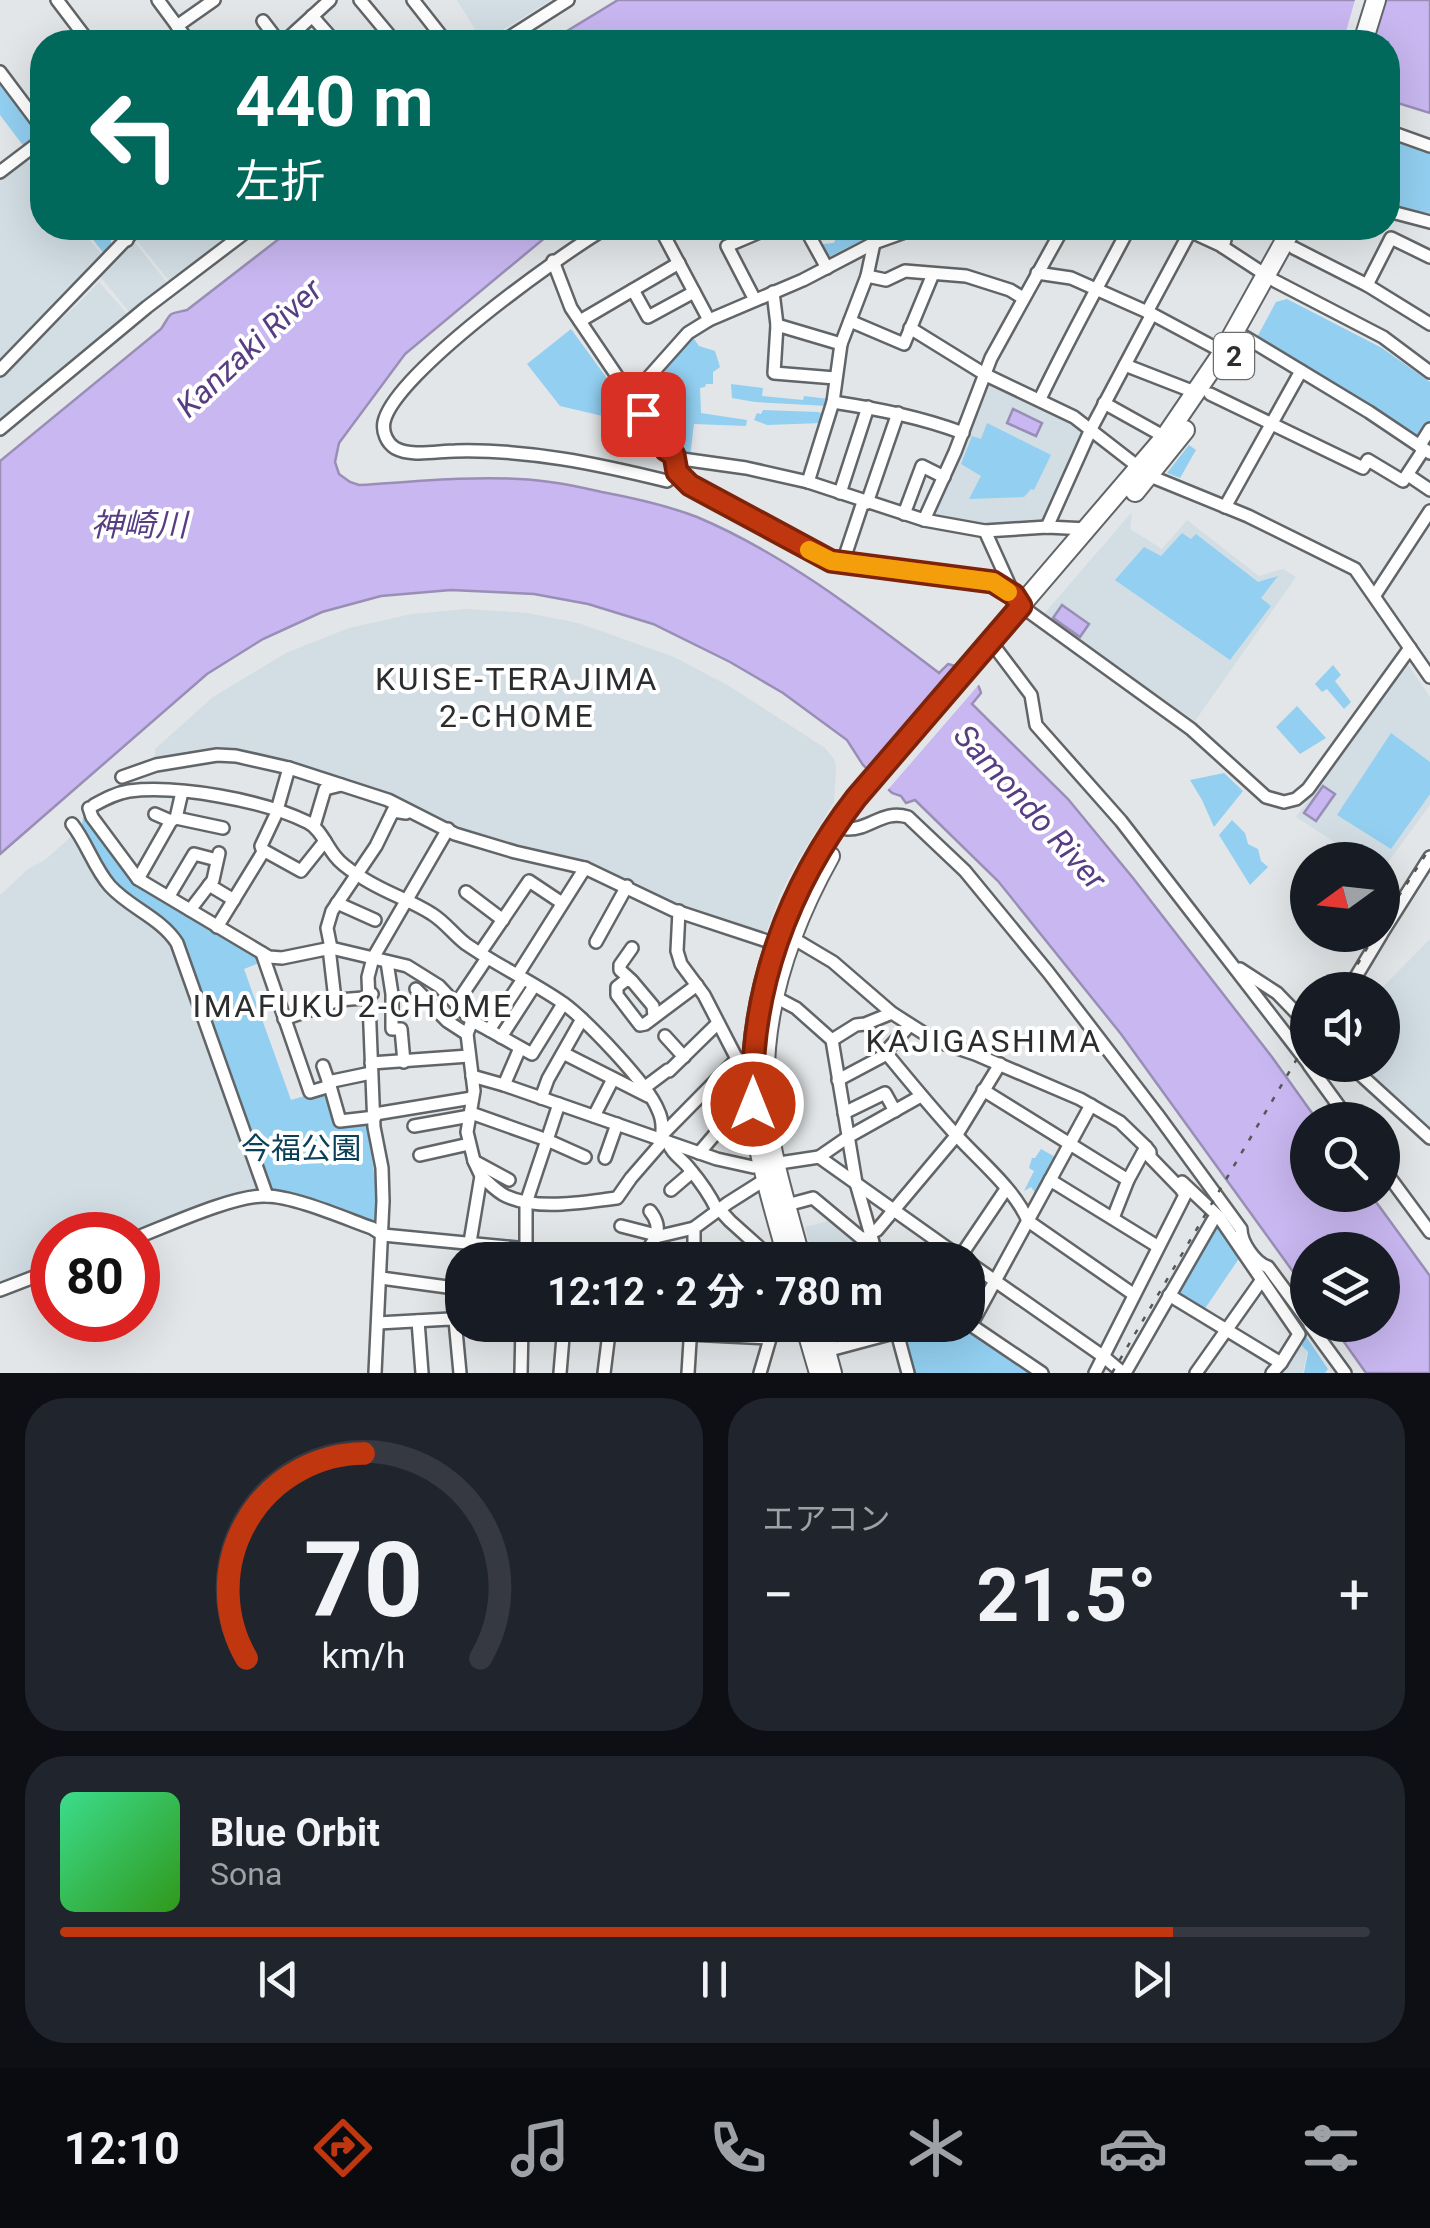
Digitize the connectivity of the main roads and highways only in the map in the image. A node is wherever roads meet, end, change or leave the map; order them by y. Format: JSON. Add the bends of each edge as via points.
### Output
{"nodes":[{"id":1,"x":1364,"y":0,"type":"edge"},
{"id":2,"x":1376,"y":0,"type":"edge"},
{"id":3,"x":1355,"y":30,"type":"edge"},
{"id":4,"x":1367,"y":30,"type":"edge"},
{"id":5,"x":1287,"y":240,"type":"edge"},
{"id":6,"x":1298,"y":240,"type":"edge"},
{"id":7,"x":1271,"y":278,"type":"junction"},
{"id":8,"x":1203,"y":394,"type":"junction"},
{"id":9,"x":1145,"y":472,"type":"junction"},
{"id":10,"x":1021,"y":604,"type":"junction"},
{"id":11,"x":860,"y":802,"type":"junction"},
{"id":12,"x":783,"y":941,"type":"junction"},
{"id":13,"x":769,"y":1168,"type":"junction"},
{"id":14,"x":780,"y":1242,"type":"edge"},
{"id":15,"x":796,"y":1242,"type":"edge"},
{"id":16,"x":811,"y":1342,"type":"edge"},
{"id":17,"x":824,"y":1342,"type":"edge"},
{"id":18,"x":819,"y":1373,"type":"edge"},
{"id":19,"x":832,"y":1373,"type":"edge"}],
"edges":[{"from":1,"to":3,"type":"highway"},
{"from":2,"to":4,"type":"highway"},
{"from":5,"to":7,"type":"highway","number":"2"},
{"from":6,"to":7,"type":"highway","number":"2"},
{"from":7,"to":8,"type":"highway","number":"2"},
{"from":7,"to":8,"type":"highway","number":"2","via":[[1245,337]]},
{"from":8,"to":9,"type":"highway","number":"2"},
{"from":8,"to":9,"type":"highway","number":"2"},
{"from":9,"to":10,"type":"highway","number":"2"},
{"from":9,"to":10,"type":"highway","number":"2"},
{"from":10,"to":11,"type":"highway","number":"2","via":[[995,646]]},
{"from":11,"to":12,"type":"highway","number":"2"},
{"from":11,"to":12,"type":"highway","number":"2","via":[[808,869],[784,922]]},
{"from":12,"to":13,"type":"highway","number":"2","via":[[765,1080]]},
{"from":12,"to":13,"type":"highway","number":"2","via":[[745,1060]]},
{"from":13,"to":14,"type":"highway","number":"2"},
{"from":13,"to":15,"type":"highway","number":"2"},
{"from":16,"to":18,"type":"highway"},
{"from":17,"to":19,"type":"highway"}]}
